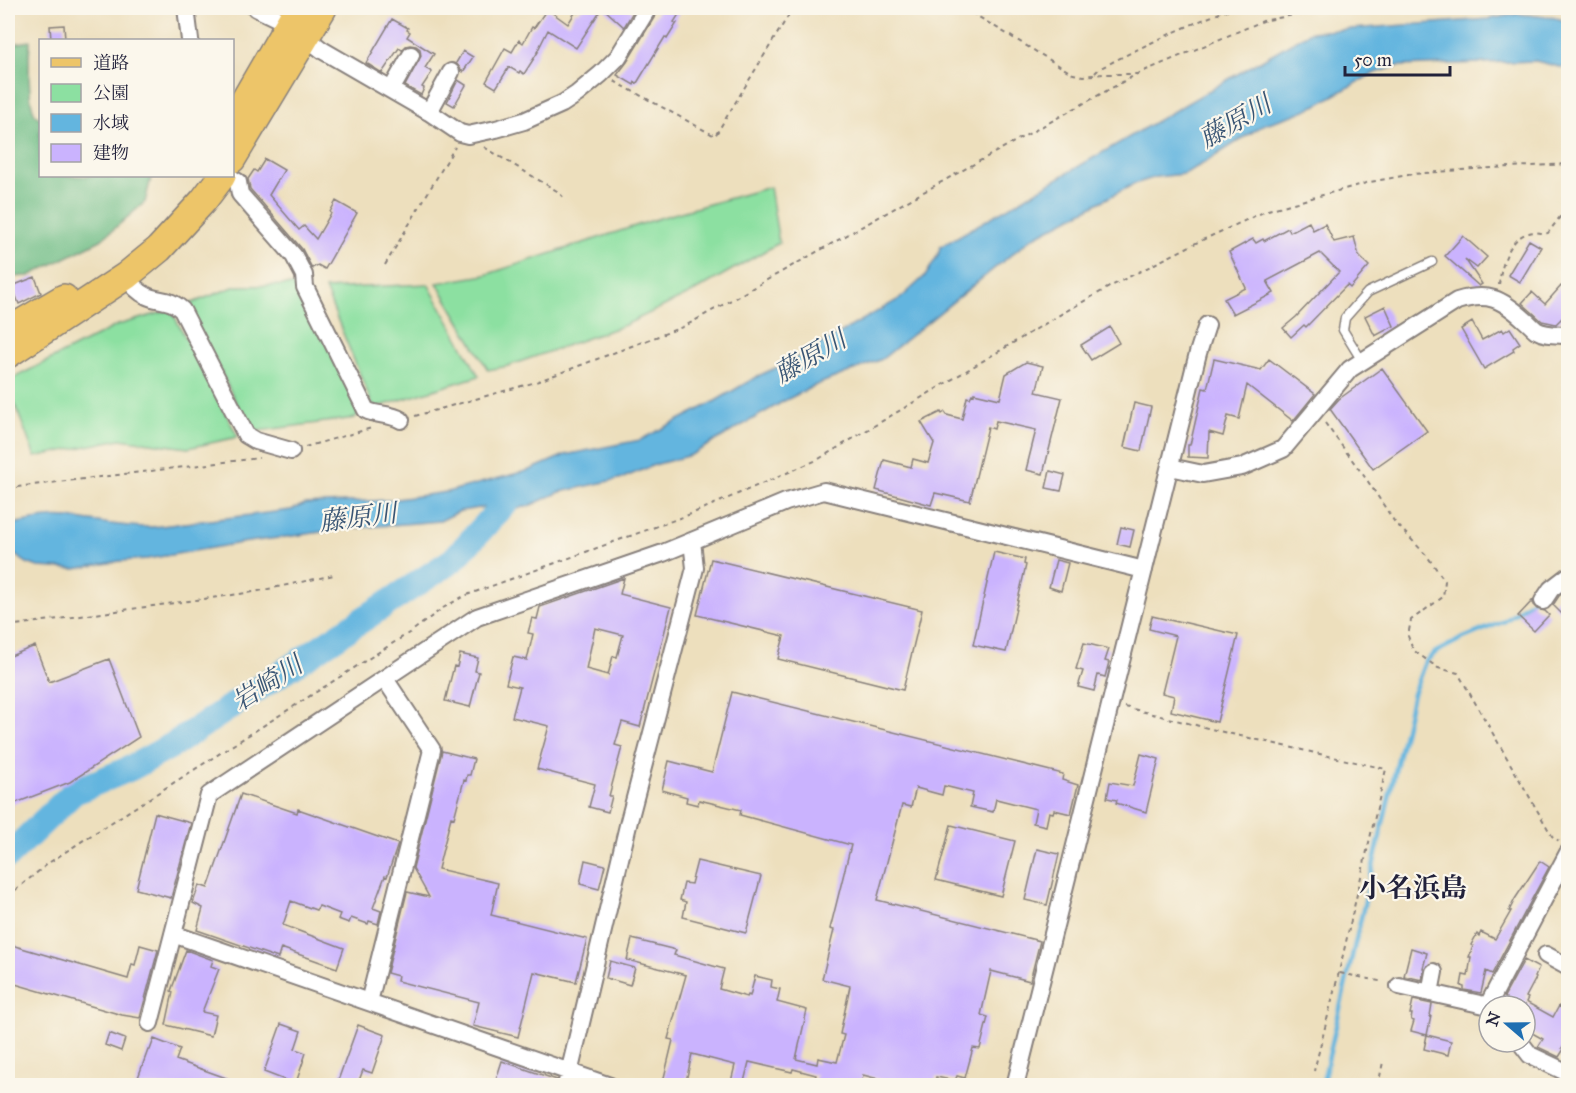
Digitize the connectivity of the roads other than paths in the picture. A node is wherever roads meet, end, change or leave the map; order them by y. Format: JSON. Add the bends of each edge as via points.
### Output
{"nodes":[{"id":1,"x":186,"y":8,"type":"edge"},
{"id":2,"x":256,"y":8,"type":"edge"},
{"id":3,"x":322,"y":8,"type":"edge"},
{"id":4,"x":648,"y":8,"type":"edge"},
{"id":5,"x":298,"y":23,"type":"edge"},
{"id":6,"x":190,"y":39,"type":"edge"},
{"id":7,"x":411,"y":55,"type":"dead end"},
{"id":8,"x":451,"y":72,"type":"dead end"},
{"id":9,"x":391,"y":90,"type":"junction"},
{"id":10,"x":429,"y":112,"type":"junction"},
{"id":11,"x":234,"y":119,"type":"edge"},
{"id":12,"x":234,"y":155,"type":"edge"},
{"id":13,"x":198,"y":177,"type":"edge"},
{"id":14,"x":221,"y":177,"type":"edge"},
{"id":15,"x":230,"y":177,"type":"edge"},
{"id":16,"x":1432,"y":262,"type":"dead end"},
{"id":17,"x":126,"y":276,"type":"junction"},
{"id":18,"x":1208,"y":325,"type":"dead end"},
{"id":19,"x":8,"y":331,"type":"edge"},
{"id":20,"x":1569,"y":334,"type":"edge"},
{"id":21,"x":8,"y":354,"type":"edge"},
{"id":22,"x":1362,"y":361,"type":"junction"},
{"id":23,"x":401,"y":420,"type":"road end"},
{"id":24,"x":291,"y":451,"type":"road end"},
{"id":25,"x":1170,"y":467,"type":"junction"},
{"id":26,"x":692,"y":541,"type":"junction"},
{"id":27,"x":1144,"y":570,"type":"junction"},
{"id":28,"x":1569,"y":576,"type":"edge"},
{"id":29,"x":1543,"y":601,"type":"dead end"},
{"id":30,"x":386,"y":679,"type":"junction"},
{"id":31,"x":1564,"y":848,"type":"edge"},
{"id":32,"x":173,"y":934,"type":"junction"},
{"id":33,"x":1546,"y":955,"type":"dead end"},
{"id":34,"x":1569,"y":967,"type":"edge"},
{"id":35,"x":1434,"y":972,"type":"dead end"},
{"id":36,"x":1399,"y":986,"type":"road end"},
{"id":37,"x":1430,"y":993,"type":"junction"},
{"id":38,"x":1494,"y":994,"type":"edge"},
{"id":39,"x":369,"y":1002,"type":"junction"},
{"id":40,"x":1477,"y":1004,"type":"edge"},
{"id":41,"x":150,"y":1023,"type":"dead end"},
{"id":42,"x":1529,"y":1054,"type":"edge"},
{"id":43,"x":1569,"y":1073,"type":"edge"},
{"id":44,"x":567,"y":1078,"type":"edge"},
{"id":45,"x":610,"y":1086,"type":"edge"},
{"id":46,"x":1015,"y":1086,"type":"edge"}],
"edges":[{"from":1,"to":6,"type":"street"},
{"from":2,"to":5,"type":"street"},
{"from":3,"to":5,"type":"main road"},
{"from":4,"to":10,"type":"street","via":[[624,49],[601,74],[562,104],[524,121],[465,135]]},
{"from":5,"to":9,"type":"street","via":[[322,50]]},
{"from":5,"to":11,"type":"main road"},
{"from":5,"to":12,"type":"main road"},
{"from":7,"to":9,"type":"street"},
{"from":8,"to":10,"type":"street"},
{"from":9,"to":10,"type":"street"},
{"from":13,"to":19,"type":"main road","via":[[129,256]]},
{"from":14,"to":17,"type":"main road","via":[[159,249]]},
{"from":15,"to":23,"type":"street","via":[[238,182],[240,194],[299,263],[305,288],[366,410]]},
{"from":16,"to":22,"type":"lane","via":[[1368,292],[1345,318],[1343,330]]},
{"from":17,"to":21,"type":"main road"},
{"from":17,"to":24,"type":"street","via":[[140,292],[176,304],[182,310],[246,435]]},
{"from":18,"to":25,"type":"street","via":[[1199,346]]},
{"from":20,"to":22,"type":"street","via":[[1534,329],[1505,304],[1485,296],[1472,297],[1457,301]]},
{"from":22,"to":25,"type":"street","via":[[1350,369],[1283,449],[1242,468],[1203,474]]},
{"from":25,"to":27,"type":"street"},
{"from":26,"to":27,"type":"street","via":[[786,502],[824,491]]},
{"from":26,"to":30,"type":"street","via":[[477,617]]},
{"from":26,"to":44,"type":"street","via":[[695,568],[628,821]]},
{"from":27,"to":46,"type":"street"},
{"from":28,"to":29,"type":"street","via":[[1551,589]]},
{"from":30,"to":32,"type":"street","via":[[209,795]]},
{"from":30,"to":39,"type":"street","via":[[432,750]]},
{"from":31,"to":38,"type":"street"},
{"from":32,"to":39,"type":"street"},
{"from":32,"to":41,"type":"street"},
{"from":33,"to":34,"type":"street"},
{"from":35,"to":37,"type":"street"},
{"from":36,"to":37,"type":"street"},
{"from":37,"to":40,"type":"street"},
{"from":39,"to":44,"type":"street"},
{"from":42,"to":43,"type":"street"},
{"from":44,"to":45,"type":"street"}]}
